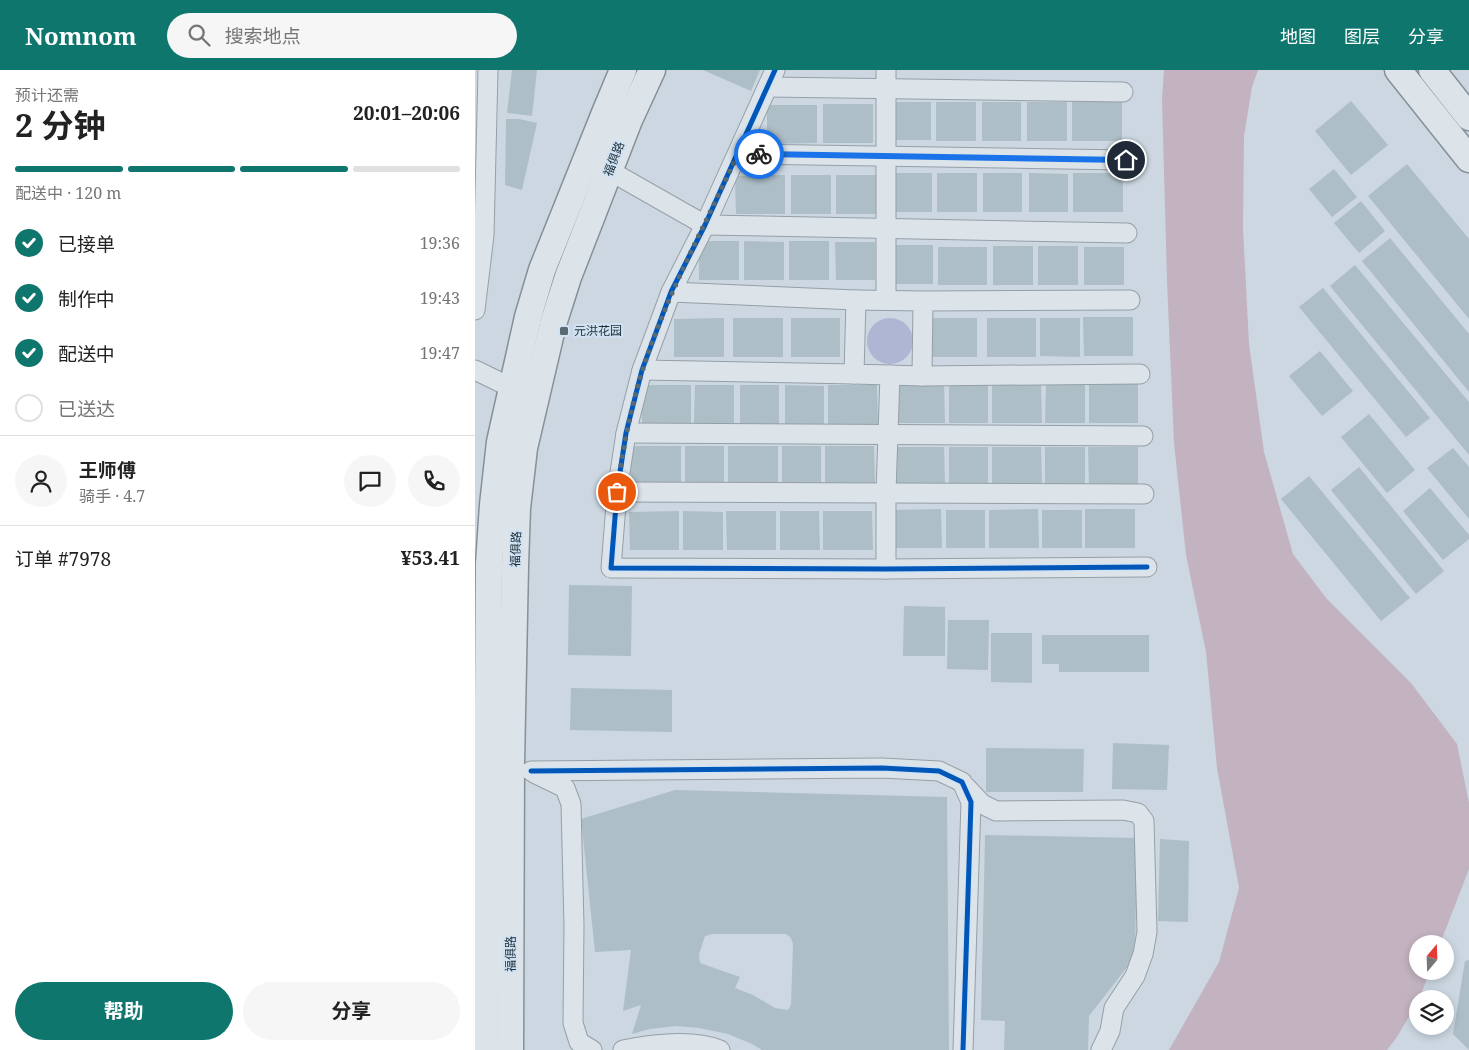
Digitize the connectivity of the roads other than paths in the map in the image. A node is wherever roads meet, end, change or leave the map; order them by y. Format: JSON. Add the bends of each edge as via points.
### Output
{"nodes":[{"id":1,"x":488,"y":70,"type":"edge"},
{"id":2,"x":623,"y":70,"type":"edge"},
{"id":3,"x":652,"y":70,"type":"edge"},
{"id":4,"x":886,"y":70,"type":"edge"},
{"id":5,"x":1398,"y":70,"type":"edge"},
{"id":6,"x":1432,"y":70,"type":"edge"},
{"id":7,"x":771,"y":78,"type":"edge"},
{"id":8,"x":887,"y":89,"type":"junction"},
{"id":9,"x":1123,"y":92,"type":"dead end"},
{"id":10,"x":1469,"y":116,"type":"edge"},
{"id":11,"x":738,"y":154,"type":"junction"},
{"id":12,"x":887,"y":157,"type":"junction"},
{"id":13,"x":1469,"y":159,"type":"edge"},
{"id":14,"x":1126,"y":160,"type":"dead end"},
{"id":15,"x":610,"y":171,"type":"junction"},
{"id":16,"x":705,"y":225,"type":"junction"},
{"id":17,"x":887,"y":230,"type":"junction"},
{"id":18,"x":1127,"y":233,"type":"dead end"},
{"id":19,"x":671,"y":292,"type":"junction"},
{"id":20,"x":856,"y":300,"type":"junction"},
{"id":21,"x":886,"y":300,"type":"junction"},
{"id":22,"x":1130,"y":300,"type":"dead end"},
{"id":23,"x":923,"y":301,"type":"junction"},
{"id":24,"x":475,"y":310,"type":"edge"},
{"id":25,"x":475,"y":370,"type":"edge"},
{"id":26,"x":642,"y":370,"type":"junction"},
{"id":27,"x":854,"y":374,"type":"junction"},
{"id":28,"x":890,"y":374,"type":"junction"},
{"id":29,"x":1140,"y":374,"type":"dead end"},
{"id":30,"x":922,"y":376,"type":"junction"},
{"id":31,"x":512,"y":388,"type":"junction"},
{"id":32,"x":626,"y":433,"type":"junction"},
{"id":33,"x":888,"y":435,"type":"junction"},
{"id":34,"x":1143,"y":436,"type":"dead end"},
{"id":35,"x":617,"y":492,"type":"junction"},
{"id":36,"x":886,"y":492,"type":"junction"},
{"id":37,"x":1144,"y":494,"type":"dead end"},
{"id":38,"x":1147,"y":567,"type":"dead end"},
{"id":39,"x":886,"y":569,"type":"junction"},
{"id":40,"x":521,"y":767,"type":"junction"},
{"id":41,"x":962,"y":782,"type":"junction"},
{"id":42,"x":481,"y":838,"type":"edge"},
{"id":43,"x":573,"y":1022,"type":"junction"},
{"id":44,"x":484,"y":1050,"type":"edge"},
{"id":45,"x":511,"y":1050,"type":"edge"},
{"id":46,"x":574,"y":1050,"type":"edge"},
{"id":47,"x":592,"y":1050,"type":"edge"},
{"id":48,"x":623,"y":1050,"type":"edge"},
{"id":49,"x":720,"y":1050,"type":"edge"},
{"id":50,"x":963,"y":1050,"type":"edge"},
{"id":51,"x":1101,"y":1050,"type":"edge"}],
"edges":[{"from":1,"to":24,"type":"street","via":[[484,235]]},
{"from":2,"to":31,"type":"main road","name":"福俱路","via":[[543,268]]},
{"from":3,"to":15,"type":"main road","name":"福俱路"},
{"from":4,"to":8,"type":"street"},
{"from":5,"to":13,"type":"main road"},
{"from":6,"to":10,"type":"main road"},
{"from":7,"to":8,"type":"street"},
{"from":7,"to":11,"type":"street"},
{"from":8,"to":9,"type":"street"},
{"from":8,"to":12,"type":"street"},
{"from":11,"to":12,"type":"street"},
{"from":11,"to":16,"type":"street"},
{"from":12,"to":14,"type":"street"},
{"from":12,"to":17,"type":"street"},
{"from":15,"to":16,"type":"street"},
{"from":15,"to":40,"type":"main road","name":"福俱路","via":[[553,324],[524,448],[517,508]]},
{"from":16,"to":17,"type":"street"},
{"from":16,"to":19,"type":"street"},
{"from":17,"to":18,"type":"street"},
{"from":17,"to":21,"type":"street"},
{"from":19,"to":20,"type":"street"},
{"from":19,"to":26,"type":"street"},
{"from":20,"to":21,"type":"street"},
{"from":20,"to":27,"type":"street"},
{"from":21,"to":23,"type":"street"},
{"from":22,"to":23,"type":"street"},
{"from":23,"to":30,"type":"street"},
{"from":25,"to":31,"type":"street"},
{"from":26,"to":27,"type":"street"},
{"from":26,"to":32,"type":"street"},
{"from":27,"to":28,"type":"street"},
{"from":28,"to":30,"type":"street"},
{"from":28,"to":33,"type":"street"},
{"from":29,"to":30,"type":"street"},
{"from":31,"to":42,"type":"main road","name":"福俱路","via":[[500,442],[489,564]]},
{"from":32,"to":33,"type":"street"},
{"from":32,"to":35,"type":"street"},
{"from":33,"to":34,"type":"street"},
{"from":33,"to":36,"type":"street"},
{"from":35,"to":36,"type":"street"},
{"from":35,"to":39,"type":"street","via":[[611,568]]},
{"from":36,"to":37,"type":"street"},
{"from":36,"to":39,"type":"street"},
{"from":38,"to":39,"type":"street"},
{"from":40,"to":41,"type":"street","via":[[882,768],[939,771]]},
{"from":40,"to":43,"type":"street","via":[[565,788],[571,804]]},
{"from":40,"to":45,"type":"main road","name":"福俱路"},
{"from":41,"to":50,"type":"street","via":[[971,802]]},
{"from":41,"to":51,"type":"street","via":[[982,804],[997,811],[1123,810],[1138,813],[1144,821],[1147,932],[1143,954],[1135,976],[1114,1008],[1110,1031]]},
{"from":42,"to":44,"type":"main road","name":"福俱路"},
{"from":43,"to":46,"type":"street"},
{"from":43,"to":47,"type":"street","via":[[579,1042]]},
{"from":48,"to":49,"type":"street","via":[[685,1044]]}]}
